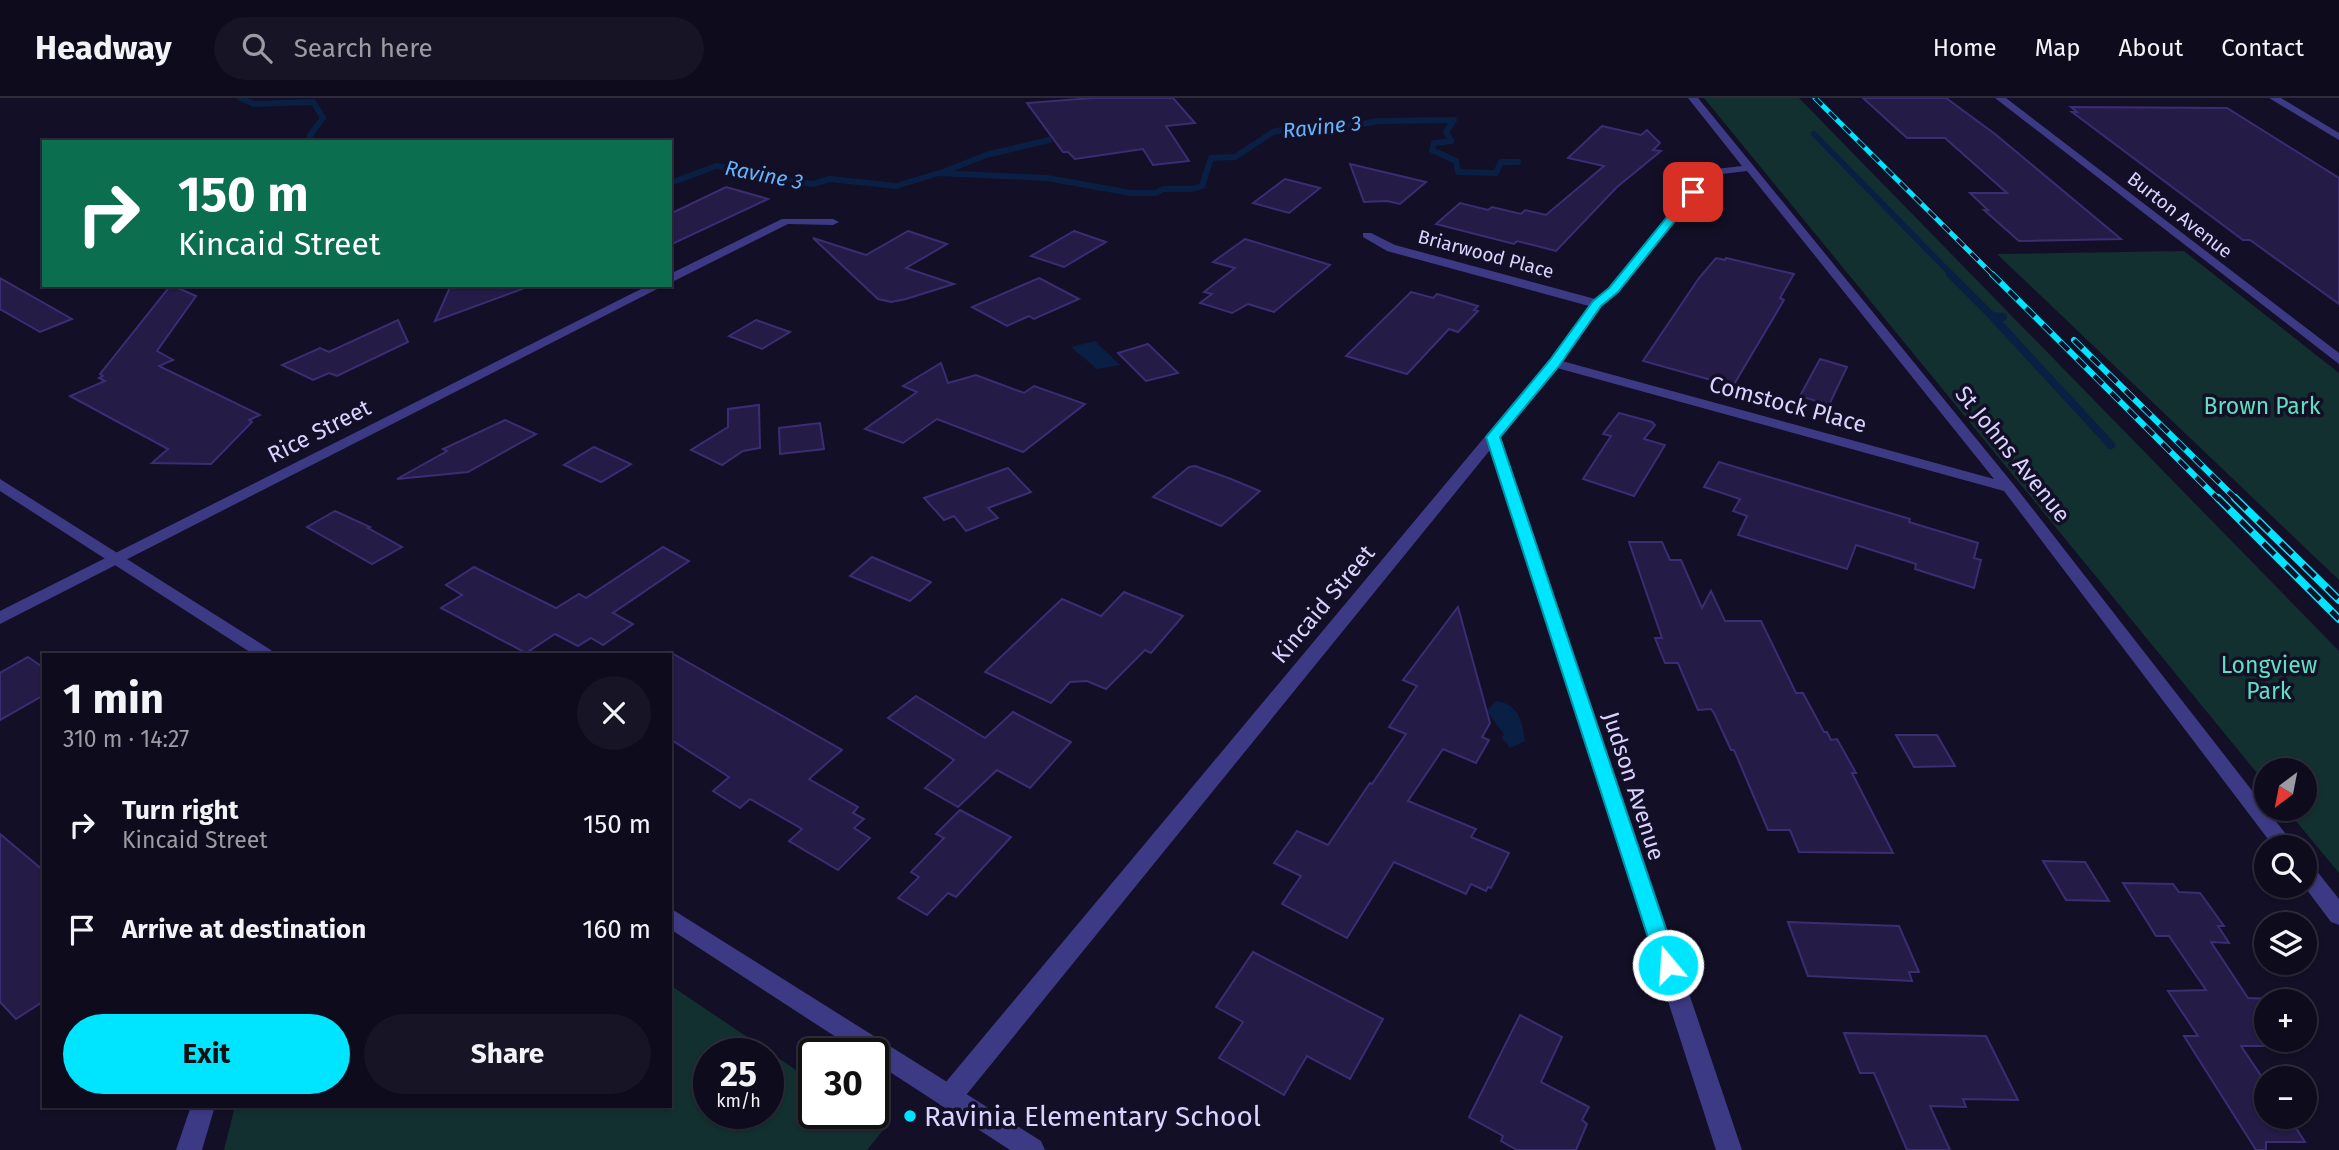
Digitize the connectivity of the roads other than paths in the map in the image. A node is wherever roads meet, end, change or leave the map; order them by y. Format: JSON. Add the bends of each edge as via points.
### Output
{"nodes":[{"id":1,"x":1693,"y":98,"type":"edge"},
{"id":2,"x":2000,"y":98,"type":"edge"},
{"id":3,"x":2274,"y":98,"type":"edge"},
{"id":4,"x":2339,"y":137,"type":"edge"},
{"id":5,"x":1748,"y":168,"type":"junction"},
{"id":6,"x":833,"y":222,"type":"dead end"},
{"id":7,"x":1367,"y":235,"type":"dead end"},
{"id":8,"x":672,"y":278,"type":"edge"},
{"id":9,"x":655,"y":287,"type":"edge"},
{"id":10,"x":1597,"y":304,"type":"junction"},
{"id":11,"x":2339,"y":360,"type":"edge"},
{"id":12,"x":1555,"y":363,"type":"junction"},
{"id":13,"x":1493,"y":437,"type":"junction"},
{"id":14,"x":0,"y":484,"type":"edge"},
{"id":15,"x":2009,"y":488,"type":"junction"},
{"id":16,"x":117,"y":559,"type":"junction"},
{"id":17,"x":0,"y":618,"type":"edge"},
{"id":18,"x":263,"y":653,"type":"edge"},
{"id":19,"x":2277,"y":835,"type":"edge"},
{"id":20,"x":2317,"y":887,"type":"edge"},
{"id":21,"x":2339,"y":916,"type":"edge"},
{"id":22,"x":672,"y":918,"type":"edge"},
{"id":23,"x":949,"y":1097,"type":"junction"},
{"id":24,"x":202,"y":1108,"type":"edge"},
{"id":25,"x":189,"y":1150,"type":"edge"},
{"id":26,"x":1032,"y":1150,"type":"edge"},
{"id":27,"x":1729,"y":1150,"type":"edge"}],
"edges":[{"from":1,"to":5,"type":"street","name":"St Johns Avenue"},
{"from":2,"to":11,"type":"street","name":"Burton Avenue"},
{"from":3,"to":4,"type":"street"},
{"from":5,"to":10,"type":"street","name":"Kincaid Street","via":[[1711,172],[1614,290]]},
{"from":5,"to":15,"type":"street","name":"St Johns Avenue"},
{"from":6,"to":8,"type":"street","via":[[786,221]]},
{"from":7,"to":10,"type":"street","name":"Briarwood Place","via":[[1391,248]]},
{"from":9,"to":16,"type":"street","name":"Rice Street"},
{"from":10,"to":12,"type":"street","name":"Kincaid Street"},
{"from":12,"to":13,"type":"street","name":"Kincaid Street"},
{"from":12,"to":15,"type":"street","name":"Comstock Place"},
{"from":13,"to":23,"type":"street","name":"Kincaid Street"},
{"from":13,"to":27,"type":"street","name":"Judson Avenue"},
{"from":14,"to":16,"type":"street"},
{"from":15,"to":19,"type":"street","name":"St Johns Avenue"},
{"from":16,"to":17,"type":"street","name":"Rice Street"},
{"from":16,"to":18,"type":"street"},
{"from":20,"to":21,"type":"street"},
{"from":22,"to":23,"type":"street"},
{"from":23,"to":26,"type":"street"},
{"from":24,"to":25,"type":"street"}]}
